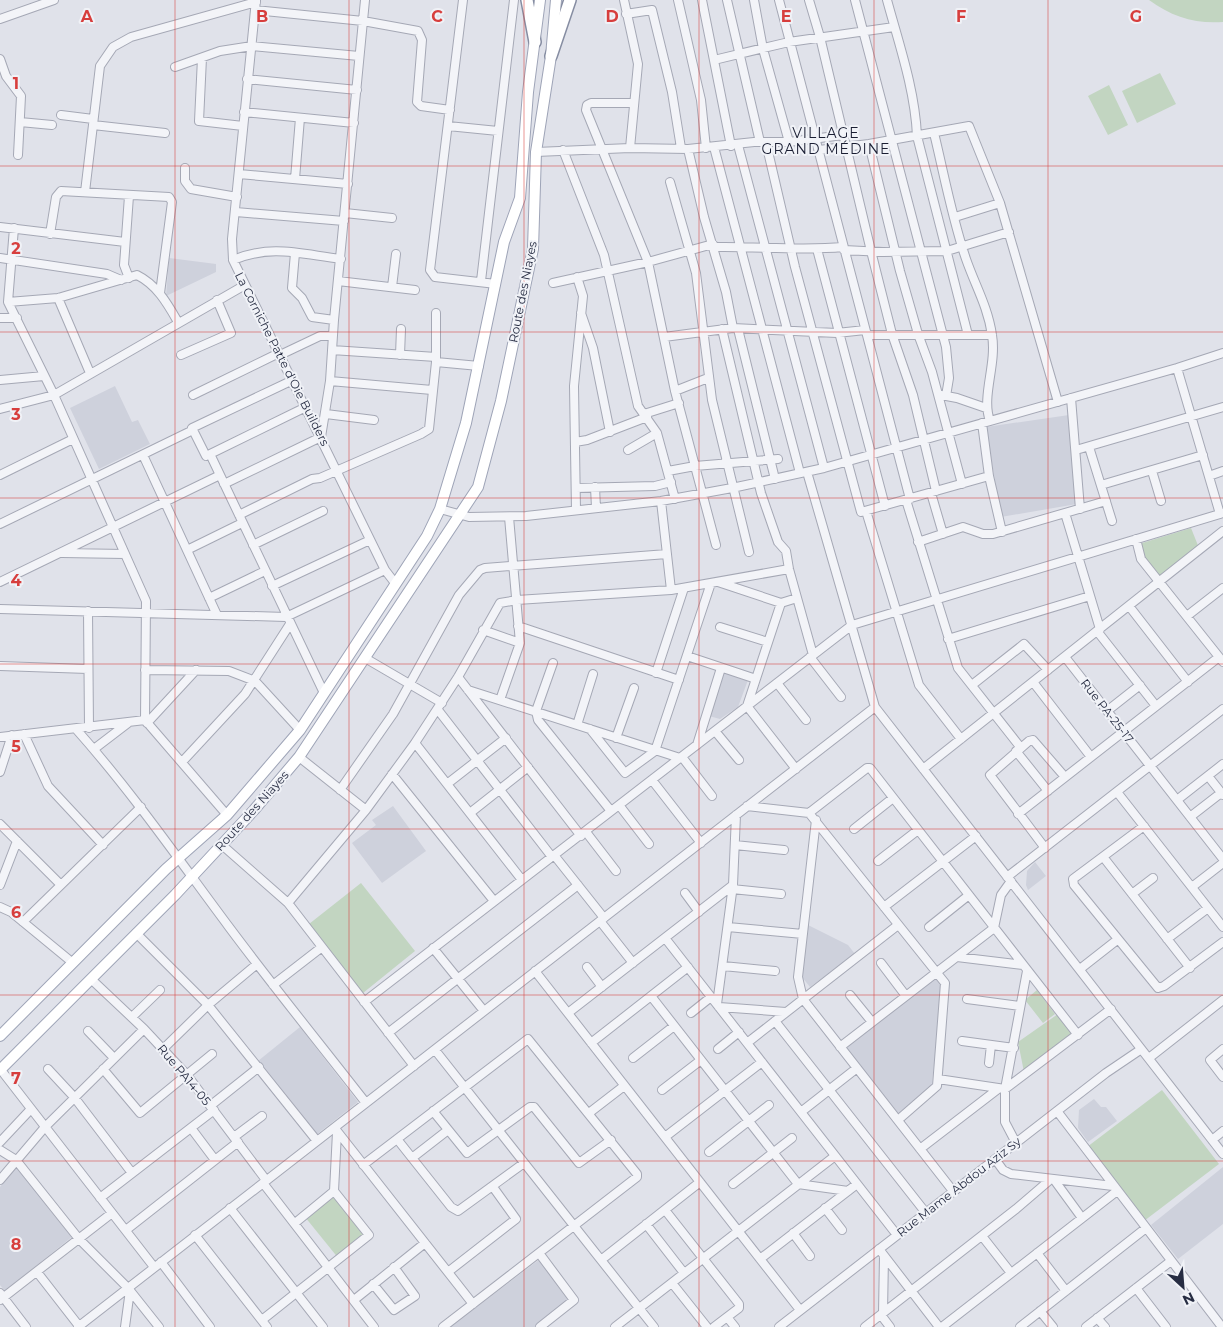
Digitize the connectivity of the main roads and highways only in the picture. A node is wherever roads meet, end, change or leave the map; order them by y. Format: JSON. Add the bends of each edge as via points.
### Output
{"nodes":[{"id":1,"x":527,"y":0,"type":"edge"},
{"id":2,"x":540,"y":0,"type":"edge"},
{"id":3,"x":556,"y":0,"type":"edge"},
{"id":4,"x":570,"y":0,"type":"edge"},
{"id":5,"x":535,"y":42,"type":"junction"},
{"id":6,"x":551,"y":56,"type":"junction"},
{"id":7,"x":0,"y":1036,"type":"edge"},
{"id":8,"x":0,"y":1070,"type":"edge"}],
"edges":[{"from":1,"to":5,"type":"highway"},
{"from":2,"to":5,"type":"main road","name":"Route des Niayes"},
{"from":3,"to":6,"type":"main road","name":"Route des Niayes"},
{"from":4,"to":6,"type":"highway"},
{"from":5,"to":7,"type":"main road","name":"Route des Niayes","via":[[520,198],[504,242],[466,423],[440,509],[427,536],[300,730],[228,815],[179,858]]},
{"from":6,"to":8,"type":"main road","name":"Route des Niayes","via":[[536,152],[534,249],[478,487],[299,757],[192,877]]}]}
